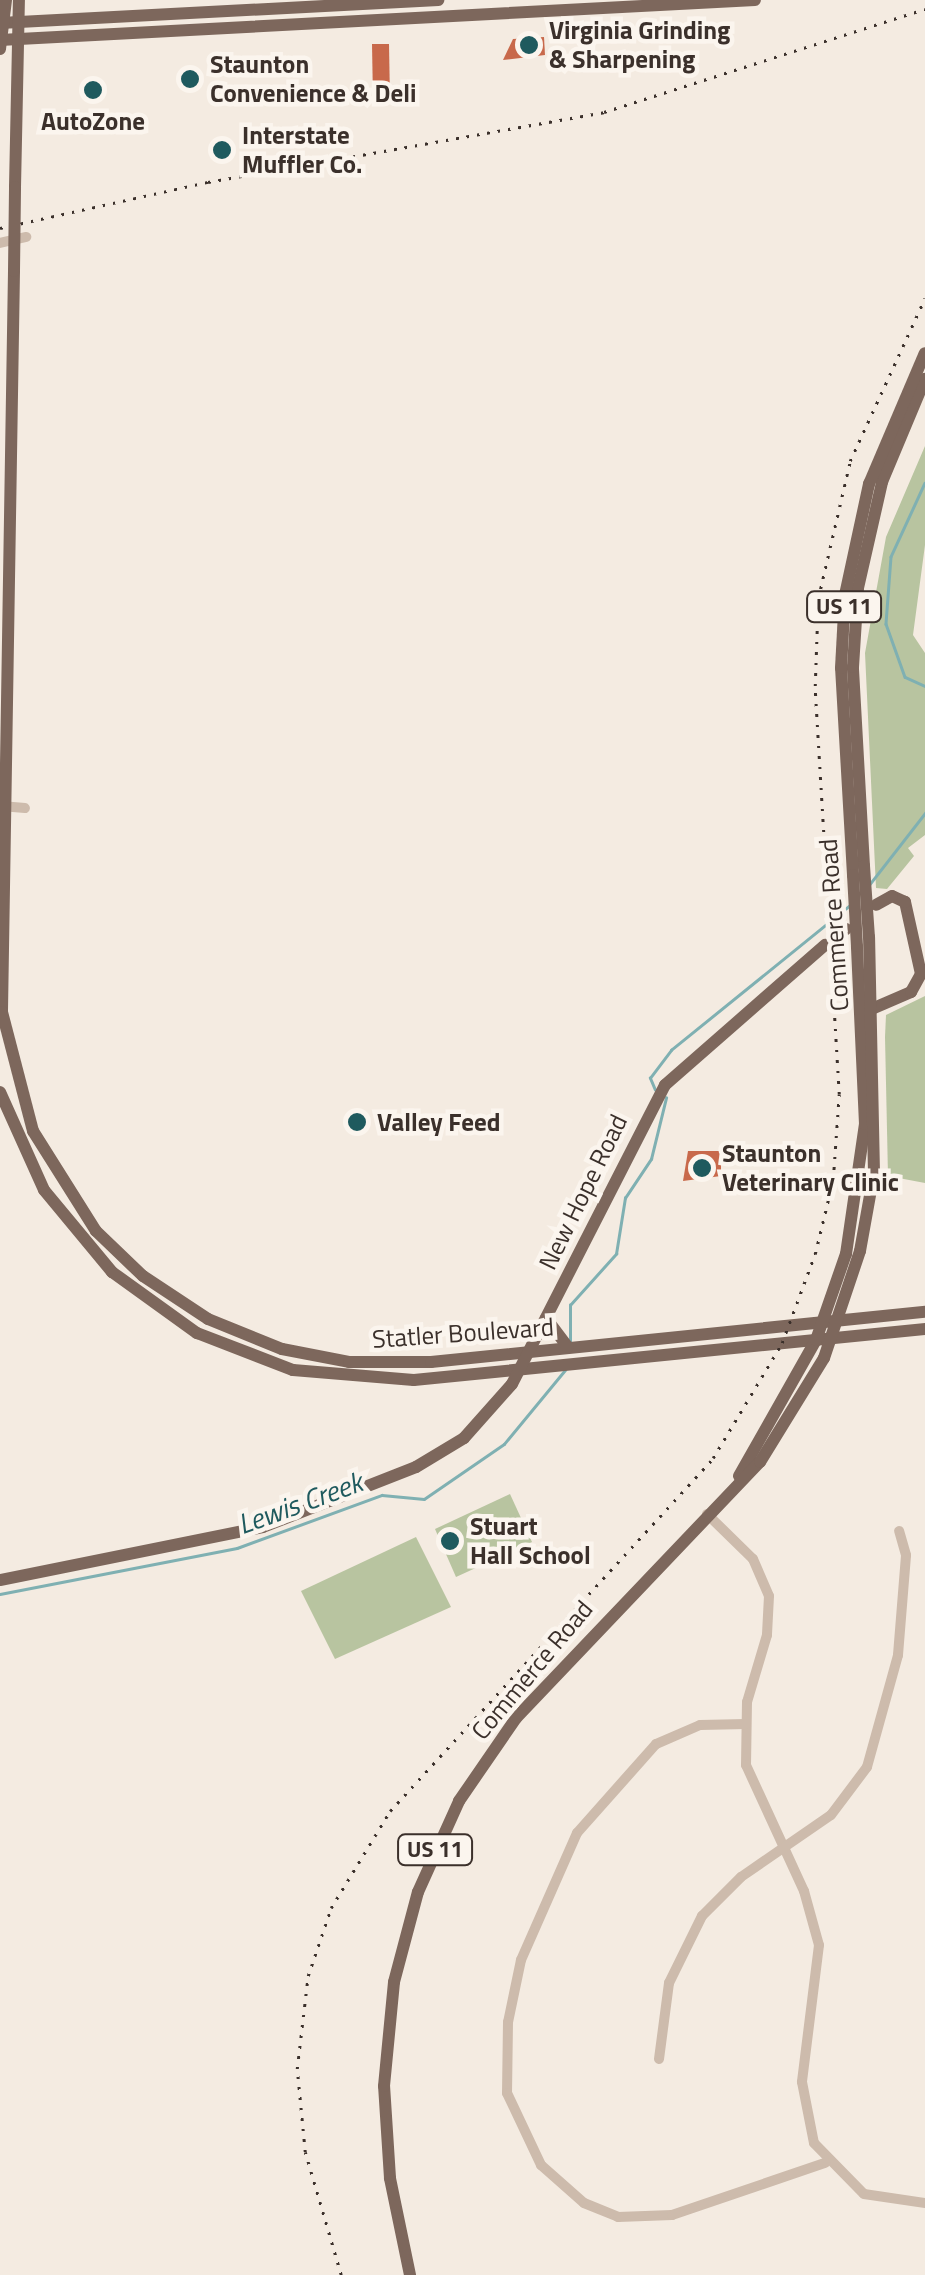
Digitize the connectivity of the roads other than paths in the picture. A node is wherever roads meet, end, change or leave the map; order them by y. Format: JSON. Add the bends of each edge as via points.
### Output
{"nodes":[{"id":1,"x":6,"y":0,"type":"edge"},
{"id":2,"x":20,"y":0,"type":"edge"},
{"id":3,"x":438,"y":0,"type":"edge"},
{"id":4,"x":755,"y":0,"type":"edge"},
{"id":5,"x":252,"y":4,"type":"edge"},
{"id":6,"x":18,"y":22,"type":"junction"},
{"id":7,"x":1,"y":23,"type":"edge"},
{"id":8,"x":258,"y":25,"type":"junction"},
{"id":9,"x":17,"y":39,"type":"junction"},
{"id":10,"x":0,"y":40,"type":"edge"},
{"id":11,"x":0,"y":49,"type":"edge"},
{"id":12,"x":26,"y":237,"type":"dead end"},
{"id":13,"x":0,"y":243,"type":"edge"},
{"id":14,"x":925,"y":353,"type":"edge"},
{"id":15,"x":925,"y":379,"type":"edge"},
{"id":16,"x":2,"y":806,"type":"edge"},
{"id":17,"x":25,"y":808,"type":"dead end"},
{"id":18,"x":859,"y":871,"type":"junction"},
{"id":19,"x":876,"y":905,"type":"dead end"},
{"id":20,"x":846,"y":929,"type":"dead end"},
{"id":21,"x":867,"y":1010,"type":"junction"},
{"id":22,"x":0,"y":1092,"type":"edge"},
{"id":23,"x":925,"y":1312,"type":"edge"},
{"id":24,"x":831,"y":1321,"type":"junction"},
{"id":25,"x":548,"y":1325,"type":"junction"},
{"id":26,"x":925,"y":1329,"type":"edge"},
{"id":27,"x":831,"y":1338,"type":"junction"},
{"id":28,"x":816,"y":1340,"type":"junction"},
{"id":29,"x":568,"y":1347,"type":"junction"},
{"id":30,"x":535,"y":1351,"type":"junction"},
{"id":31,"x":520,"y":1370,"type":"junction"},
{"id":32,"x":483,"y":1374,"type":"junction"},
{"id":33,"x":499,"y":1403,"type":"junction"},
{"id":34,"x":736,"y":1482,"type":"junction"},
{"id":35,"x":707,"y":1514,"type":"junction"},
{"id":36,"x":899,"y":1531,"type":"dead end"},
{"id":37,"x":0,"y":1580,"type":"edge"},
{"id":38,"x":746,"y":1724,"type":"junction"},
{"id":39,"x":782,"y":1850,"type":"junction"},
{"id":40,"x":660,"y":2059,"type":"dead end"},
{"id":41,"x":825,"y":2163,"type":"junction"},
{"id":42,"x":925,"y":2203,"type":"edge"},
{"id":43,"x":410,"y":2275,"type":"edge"}],
"edges":[{"from":1,"to":7,"type":"main road"},
{"from":2,"to":6,"type":"main road","name":"Statler Boulevard"},
{"from":3,"to":5,"type":"main road"},
{"from":4,"to":8,"type":"main road"},
{"from":5,"to":6,"type":"main road"},
{"from":5,"to":8,"type":"street"},
{"from":6,"to":7,"type":"main road"},
{"from":6,"to":9,"type":"main road","name":"Statler Boulevard"},
{"from":7,"to":10,"type":"main road"},
{"from":8,"to":9,"type":"main road"},
{"from":9,"to":10,"type":"main road"},
{"from":9,"to":16,"type":"main road","name":"Statler Boulevard","bridge":true},
{"from":10,"to":11,"type":"main road"},
{"from":12,"to":13,"type":"street"},
{"from":14,"to":18,"type":"main road","name":"Commerce Road","number":"US 11","via":[[869,484],[845,596]]},
{"from":15,"to":18,"type":"main road","name":"Commerce Road","number":"US 11","via":[[882,482],[858,588]]},
{"from":16,"to":17,"type":"street"},
{"from":16,"to":30,"type":"main road","name":"Statler Boulevard","via":[[1,991],[8,1054],[43,1152],[108,1244],[192,1310],[293,1352],[392,1364]]},
{"from":18,"to":21,"type":"main road","name":"Commerce Road","number":"US 11","bridge":true},
{"from":19,"to":21,"type":"main road","via":[[892,896],[905,902],[922,974],[911,992]]},
{"from":20,"to":25,"type":"main road","name":"New Hope Road","via":[[659,1094]]},
{"from":21,"to":24,"type":"main road","name":"Commerce Road","number":"US 11","via":[[874,1173]]},
{"from":22,"to":32,"type":"main road","name":"Statler Boulevard","via":[[28,1161],[73,1230],[177,1322],[252,1358],[323,1376],[390,1381]]},
{"from":23,"to":24,"type":"main road","name":"Statler Boulevard"},
{"from":24,"to":27,"type":"main road","name":"Commerce Road","number":"US 11"},
{"from":24,"to":28,"type":"main road","name":"Commerce Road","number":"US 11"},
{"from":24,"to":29,"type":"main road","name":"Statler Boulevard"},
{"from":25,"to":29,"type":"main road"},
{"from":25,"to":30,"type":"main road","name":"New Hope Road"},
{"from":26,"to":27,"type":"main road","name":"Statler Boulevard"},
{"from":27,"to":28,"type":"main road","name":"Statler Boulevard"},
{"from":27,"to":34,"type":"main road","name":"Commerce Road","number":"US 11","via":[[770,1448]]},
{"from":28,"to":31,"type":"main road","name":"Statler Boulevard"},
{"from":28,"to":34,"type":"main road","name":"Commerce Road","number":"US 11"},
{"from":29,"to":30,"type":"main road","name":"Statler Boulevard"},
{"from":30,"to":31,"type":"main road","name":"New Hope Road"},
{"from":31,"to":32,"type":"main road","name":"Statler Boulevard"},
{"from":31,"to":33,"type":"main road","name":"New Hope Road"},
{"from":32,"to":33,"type":"main road"},
{"from":33,"to":37,"type":"main road","name":"New Hope Road","via":[[425,1463],[267,1526]]},
{"from":34,"to":35,"type":"main road","name":"Commerce Road","number":"US 11"},
{"from":35,"to":38,"type":"street","via":[[752,1559],[768,1596]]},
{"from":35,"to":43,"type":"main road","name":"Commerce Road","number":"US 11","via":[[516,1718],[433,1855],[400,1953],[385,2066],[389,2167]]},
{"from":36,"to":39,"type":"street","via":[[903,1611],[874,1750],[832,1815]]},
{"from":38,"to":39,"type":"street","via":[[754,1794]]},
{"from":38,"to":41,"type":"street","via":[[700,1726],[656,1744],[578,1833],[521,1960],[505,2050],[507,2092],[542,2165],[584,2203],[618,2217],[672,2215]]},
{"from":39,"to":40,"type":"street","via":[[720,1896],[690,1936],[664,2003]]},
{"from":39,"to":41,"type":"street","via":[[819,1945],[802,2082]]},
{"from":41,"to":42,"type":"street","via":[[881,2200]]}]}
